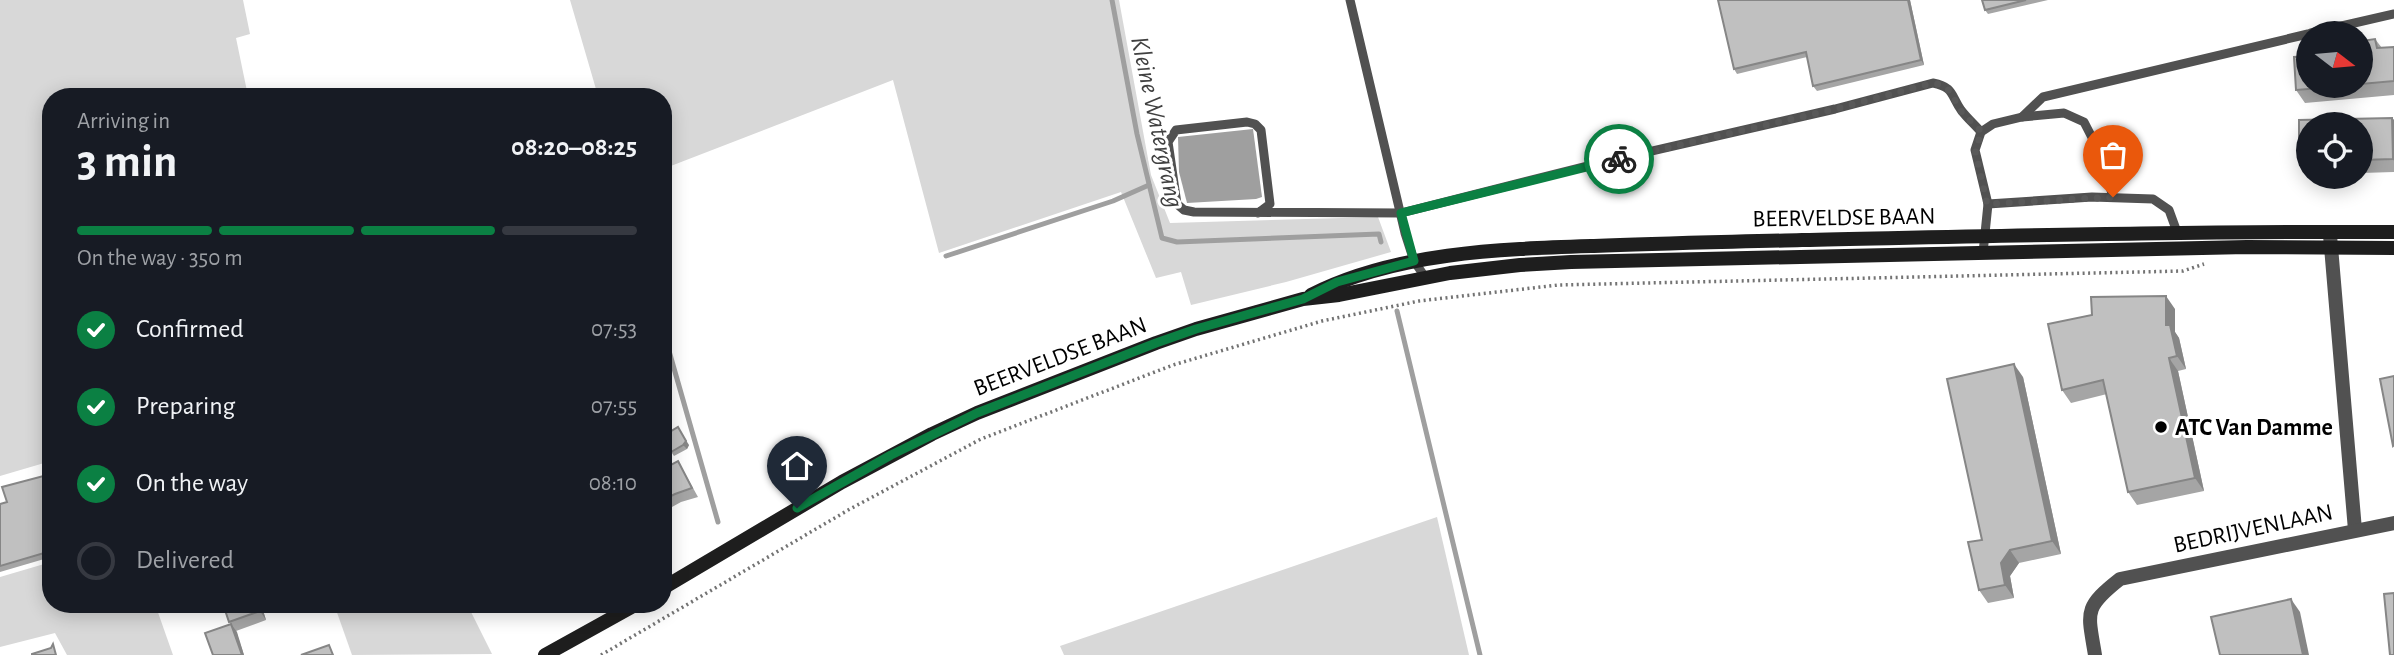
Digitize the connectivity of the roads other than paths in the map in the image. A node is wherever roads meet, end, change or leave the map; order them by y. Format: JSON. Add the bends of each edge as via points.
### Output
{"nodes":[{"id":1,"x":1350,"y":0,"type":"edge"},
{"id":2,"x":2394,"y":14,"type":"edge"},
{"id":3,"x":2364,"y":21,"type":"edge"},
{"id":4,"x":2296,"y":37,"type":"edge"},
{"id":5,"x":2022,"y":117,"type":"junction"},
{"id":6,"x":1982,"y":132,"type":"junction"},
{"id":7,"x":2113,"y":197,"type":"junction"},
{"id":8,"x":1987,"y":204,"type":"junction"},
{"id":9,"x":1258,"y":213,"type":"junction"},
{"id":10,"x":1401,"y":213,"type":"junction"},
{"id":11,"x":2178,"y":232,"type":"junction"},
{"id":12,"x":2329,"y":232,"type":"junction"},
{"id":13,"x":2394,"y":232,"type":"edge"},
{"id":14,"x":1985,"y":237,"type":"junction"},
{"id":15,"x":2330,"y":248,"type":"junction"},
{"id":16,"x":2394,"y":248,"type":"edge"},
{"id":17,"x":1983,"y":253,"type":"junction"},
{"id":18,"x":1414,"y":261,"type":"junction"},
{"id":19,"x":1425,"y":277,"type":"junction"},
{"id":20,"x":1303,"y":299,"type":"junction"},
{"id":21,"x":2394,"y":523,"type":"edge"},
{"id":22,"x":2355,"y":530,"type":"junction"},
{"id":23,"x":672,"y":583,"type":"edge"},
{"id":24,"x":621,"y":613,"type":"edge"},
{"id":25,"x":545,"y":655,"type":"edge"},
{"id":26,"x":2095,"y":655,"type":"edge"}],
"edges":[{"from":1,"to":10,"type":"lane"},
{"from":2,"to":3,"type":"lane"},
{"from":4,"to":5,"type":"lane","via":[[2043,97]]},
{"from":5,"to":6,"type":"lane","via":[[1993,124]]},
{"from":5,"to":7,"type":"lane","via":[[2064,113],[2084,121],[2100,153]]},
{"from":6,"to":8,"type":"lane","via":[[1975,150]]},
{"from":6,"to":10,"type":"lane","via":[[1959,109],[1954,95],[1944,85],[1933,83]]},
{"from":7,"to":8,"type":"lane"},
{"from":7,"to":11,"type":"lane","via":[[2153,199],[2169,210]]},
{"from":8,"to":14,"type":"lane"},
{"from":9,"to":9,"type":"lane","via":[[1194,212],[1177,204],[1168,142],[1176,130],[1255,124],[1261,130],[1270,204]]},
{"from":9,"to":10,"type":"lane"},
{"from":10,"to":18,"type":"lane"},
{"from":11,"to":12,"type":"main road","name":"BEERVELDSE BAAN"},
{"from":11,"to":14,"type":"main road","name":"BEERVELDSE BAAN"},
{"from":12,"to":13,"type":"main road","name":"BEERVELDSE BAAN"},
{"from":12,"to":15,"type":"street","name":"BEDRIJVENLAAN"},
{"from":14,"to":17,"type":"lane"},
{"from":14,"to":18,"type":"main road","name":"BEERVELDSE BAAN","via":[[1570,247]]},
{"from":15,"to":16,"type":"main road","name":"BEERVELDSE BAAN"},
{"from":15,"to":17,"type":"main road","name":"BEERVELDSE BAAN"},
{"from":15,"to":22,"type":"street","name":"BEDRIJVENLAAN"},
{"from":17,"to":19,"type":"main road","name":"BEERVELDSE BAAN","via":[[1558,262]]},
{"from":18,"to":19,"type":"lane"},
{"from":18,"to":20,"type":"main road","name":"BEERVELDSE BAAN","via":[[1337,282]]},
{"from":19,"to":20,"type":"main road","name":"BEERVELDSE BAAN"},
{"from":20,"to":23,"type":"main road","name":"BEERVELDSE BAAN","via":[[1156,343],[932,433]]},
{"from":21,"to":22,"type":"street"},
{"from":22,"to":26,"type":"street","name":"BEDRIJVENLAAN","via":[[2120,579],[2101,594],[2088,615]]},
{"from":24,"to":25,"type":"main road"}]}
